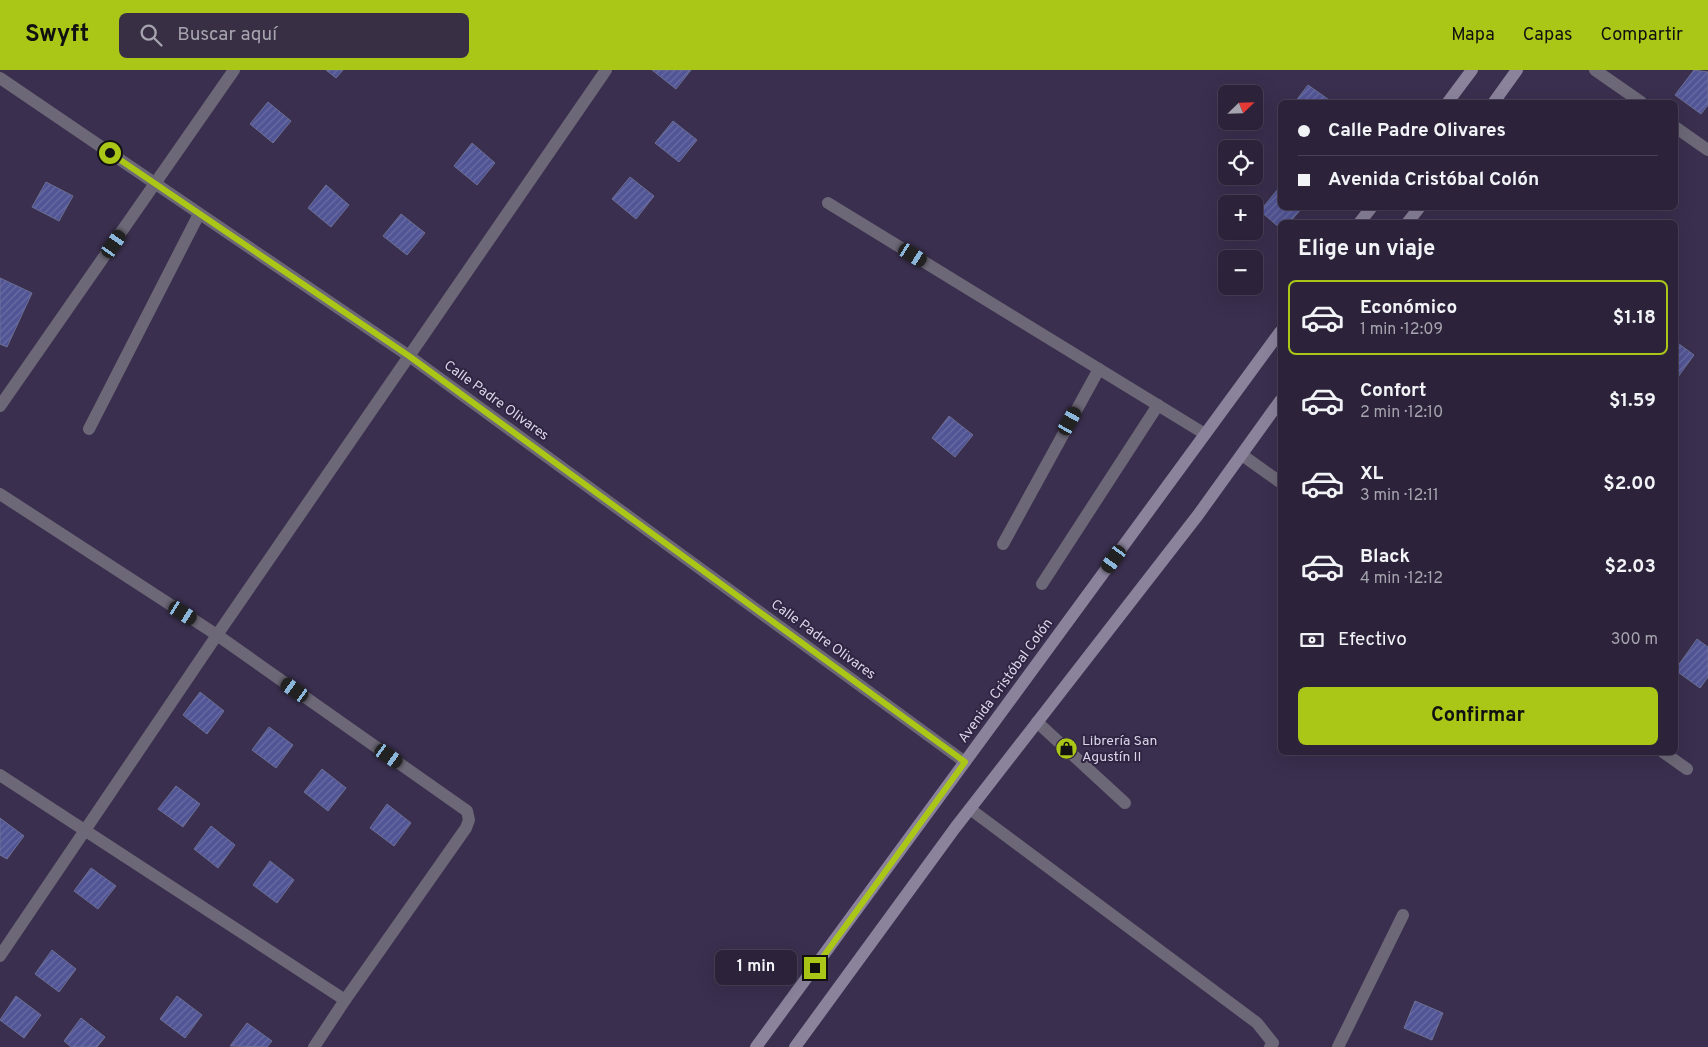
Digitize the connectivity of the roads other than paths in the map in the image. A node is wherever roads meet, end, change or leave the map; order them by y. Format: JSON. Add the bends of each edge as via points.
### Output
{"nodes":[{"id":1,"x":234,"y":70,"type":"edge"},
{"id":2,"x":606,"y":70,"type":"edge"},
{"id":3,"x":1472,"y":70,"type":"edge"},
{"id":4,"x":1516,"y":70,"type":"edge"},
{"id":5,"x":1594,"y":70,"type":"edge"},
{"id":6,"x":0,"y":78,"type":"edge"},
{"id":7,"x":1450,"y":100,"type":"edge"},
{"id":8,"x":1495,"y":100,"type":"edge"},
{"id":9,"x":1638,"y":100,"type":"edge"},
{"id":10,"x":1678,"y":129,"type":"edge"},
{"id":11,"x":1708,"y":150,"type":"edge"},
{"id":12,"x":154,"y":184,"type":"junction"},
{"id":13,"x":828,"y":203,"type":"dead end"},
{"id":14,"x":1369,"y":210,"type":"edge"},
{"id":15,"x":1417,"y":210,"type":"edge"},
{"id":16,"x":199,"y":214,"type":"junction"},
{"id":17,"x":1362,"y":220,"type":"edge"},
{"id":18,"x":1410,"y":220,"type":"edge"},
{"id":19,"x":1278,"y":335,"type":"edge"},
{"id":20,"x":409,"y":356,"type":"junction"},
{"id":21,"x":1099,"y":369,"type":"junction"},
{"id":22,"x":1278,"y":404,"type":"edge"},
{"id":23,"x":1158,"y":405,"type":"junction"},
{"id":24,"x":0,"y":406,"type":"edge"},
{"id":25,"x":89,"y":429,"type":"dead end"},
{"id":26,"x":1205,"y":434,"type":"junction"},
{"id":27,"x":1242,"y":454,"type":"junction"},
{"id":28,"x":1278,"y":481,"type":"edge"},
{"id":29,"x":0,"y":494,"type":"edge"},
{"id":30,"x":1003,"y":544,"type":"dead end"},
{"id":31,"x":1042,"y":584,"type":"dead end"},
{"id":32,"x":216,"y":635,"type":"junction"},
{"id":33,"x":1037,"y":722,"type":"junction"},
{"id":34,"x":1667,"y":755,"type":"edge"},
{"id":35,"x":965,"y":762,"type":"junction"},
{"id":36,"x":1687,"y":769,"type":"dead end"},
{"id":37,"x":0,"y":775,"type":"edge"},
{"id":38,"x":1125,"y":803,"type":"dead end"},
{"id":39,"x":970,"y":809,"type":"junction"},
{"id":40,"x":86,"y":829,"type":"junction"},
{"id":41,"x":1404,"y":915,"type":"dead end"},
{"id":42,"x":0,"y":956,"type":"edge"},
{"id":43,"x":345,"y":1000,"type":"junction"},
{"id":44,"x":1274,"y":1046,"type":"edge"},
{"id":45,"x":314,"y":1047,"type":"edge"},
{"id":46,"x":756,"y":1047,"type":"edge"},
{"id":47,"x":795,"y":1047,"type":"edge"},
{"id":48,"x":1338,"y":1047,"type":"edge"}],
"edges":[{"from":1,"to":12,"type":"street"},
{"from":2,"to":20,"type":"street"},
{"from":3,"to":7,"type":"street"},
{"from":4,"to":8,"type":"street"},
{"from":5,"to":9,"type":"street"},
{"from":6,"to":12,"type":"street","name":"Calle Padre Olivares"},
{"from":10,"to":11,"type":"street"},
{"from":12,"to":16,"type":"street","name":"Calle Padre Olivares"},
{"from":12,"to":24,"type":"street"},
{"from":13,"to":21,"type":"street"},
{"from":14,"to":17,"type":"street"},
{"from":15,"to":18,"type":"street"},
{"from":16,"to":20,"type":"street","name":"Calle Padre Olivares"},
{"from":16,"to":25,"type":"street"},
{"from":19,"to":26,"type":"street","name":"Avenida Cristóbal Colón"},
{"from":20,"to":32,"type":"street"},
{"from":20,"to":35,"type":"street","name":"Calle Padre Olivares"},
{"from":21,"to":23,"type":"street"},
{"from":21,"to":30,"type":"street"},
{"from":22,"to":27,"type":"street"},
{"from":23,"to":26,"type":"street"},
{"from":23,"to":31,"type":"street"},
{"from":26,"to":35,"type":"street","name":"Avenida Cristóbal Colón"},
{"from":27,"to":28,"type":"street"},
{"from":27,"to":33,"type":"street"},
{"from":29,"to":32,"type":"street"},
{"from":32,"to":40,"type":"street"},
{"from":32,"to":43,"type":"street","via":[[467,812],[470,820]]},
{"from":33,"to":38,"type":"street"},
{"from":33,"to":39,"type":"street"},
{"from":34,"to":36,"type":"street"},
{"from":35,"to":46,"type":"street","name":"Avenida Cristóbal Colón"},
{"from":37,"to":40,"type":"street"},
{"from":39,"to":44,"type":"street","via":[[1257,1023]]},
{"from":39,"to":47,"type":"street"},
{"from":40,"to":42,"type":"street"},
{"from":40,"to":43,"type":"street"},
{"from":41,"to":48,"type":"street"},
{"from":43,"to":45,"type":"street"}]}
